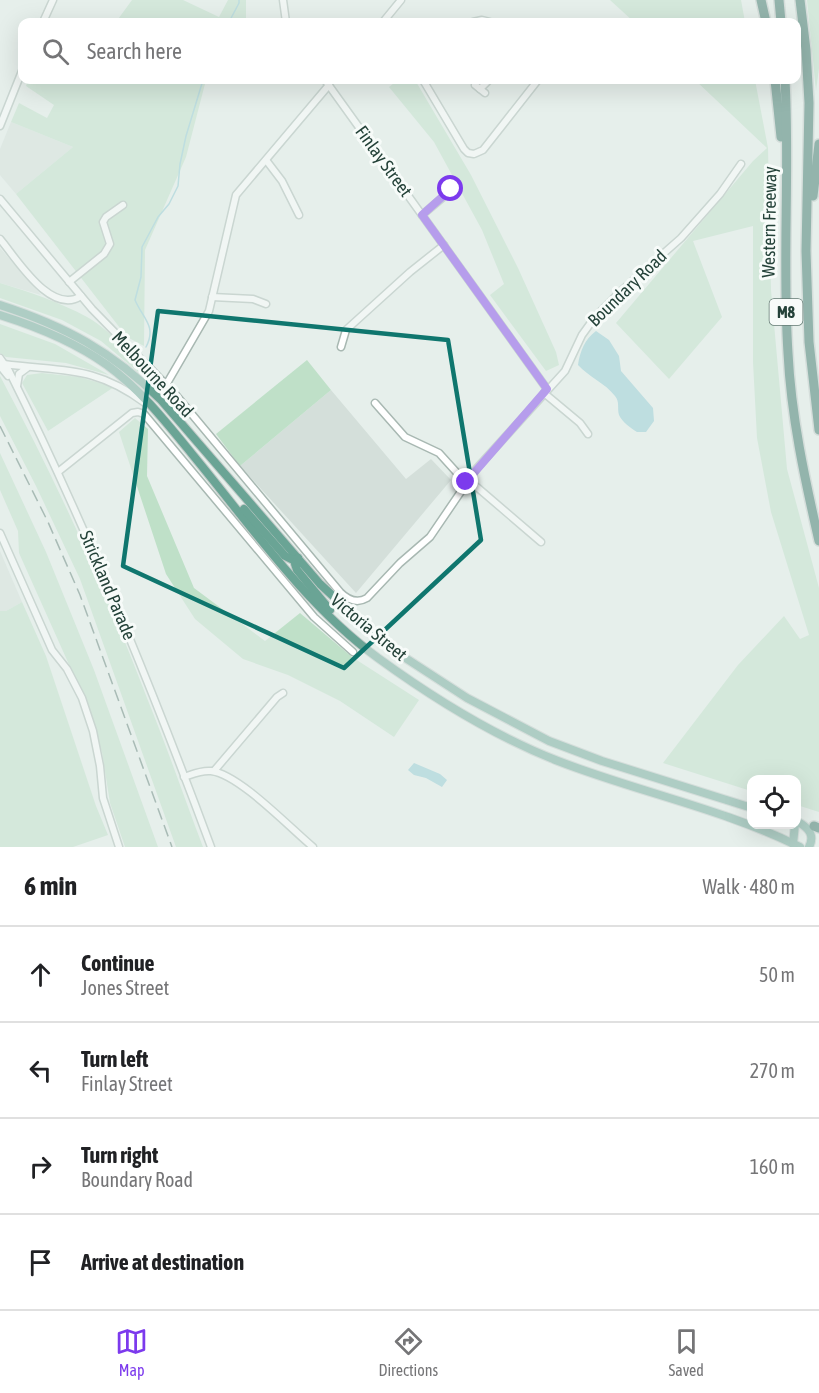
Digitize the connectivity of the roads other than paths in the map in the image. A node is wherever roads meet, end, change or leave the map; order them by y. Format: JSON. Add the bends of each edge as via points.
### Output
{"nodes":[{"id":1,"x":53,"y":0,"type":"edge"},
{"id":2,"x":283,"y":0,"type":"edge"},
{"id":3,"x":401,"y":0,"type":"edge"},
{"id":4,"x":761,"y":0,"type":"edge"},
{"id":5,"x":779,"y":0,"type":"edge"},
{"id":6,"x":800,"y":0,"type":"edge"},
{"id":7,"x":45,"y":18,"type":"edge"},
{"id":8,"x":285,"y":18,"type":"edge"},
{"id":9,"x":388,"y":18,"type":"edge"},
{"id":10,"x":765,"y":18,"type":"edge"},
{"id":11,"x":781,"y":18,"type":"edge"},
{"id":12,"x":18,"y":81,"type":"edge"},
{"id":13,"x":328,"y":84,"type":"edge"},
{"id":14,"x":425,"y":84,"type":"edge"},
{"id":15,"x":485,"y":84,"type":"edge"},
{"id":16,"x":535,"y":84,"type":"edge"},
{"id":17,"x":775,"y":84,"type":"edge"},
{"id":18,"x":785,"y":84,"type":"edge"},
{"id":19,"x":480,"y":89,"type":"dead end"},
{"id":20,"x":0,"y":126,"type":"edge"},
{"id":21,"x":819,"y":144,"type":"edge"},
{"id":22,"x":266,"y":160,"type":"junction"},
{"id":23,"x":741,"y":164,"type":"dead end"},
{"id":24,"x":453,"y":183,"type":"dead end"},
{"id":25,"x":787,"y":191,"type":"junction"},
{"id":26,"x":0,"y":199,"type":"edge"},
{"id":27,"x":123,"y":205,"type":"dead end"},
{"id":28,"x":299,"y":215,"type":"dead end"},
{"id":29,"x":422,"y":215,"type":"junction"},
{"id":30,"x":0,"y":239,"type":"edge"},
{"id":31,"x":444,"y":245,"type":"junction"},
{"id":32,"x":806,"y":251,"type":"junction"},
{"id":33,"x":69,"y":282,"type":"junction"},
{"id":34,"x":81,"y":296,"type":"junction"},
{"id":35,"x":212,"y":297,"type":"junction"},
{"id":36,"x":266,"y":304,"type":"dead end"},
{"id":37,"x":0,"y":305,"type":"edge"},
{"id":38,"x":0,"y":315,"type":"edge"},
{"id":39,"x":341,"y":347,"type":"dead end"},
{"id":40,"x":0,"y":358,"type":"edge"},
{"id":41,"x":2,"y":365,"type":"edge"},
{"id":42,"x":33,"y":367,"type":"junction"},
{"id":43,"x":166,"y":385,"type":"junction"},
{"id":44,"x":545,"y":391,"type":"junction"},
{"id":45,"x":20,"y":394,"type":"junction"},
{"id":46,"x":375,"y":403,"type":"dead end"},
{"id":47,"x":159,"y":415,"type":"junction"},
{"id":48,"x":819,"y":430,"type":"edge"},
{"id":49,"x":588,"y":434,"type":"dead end"},
{"id":50,"x":177,"y":436,"type":"junction"},
{"id":51,"x":58,"y":472,"type":"junction"},
{"id":52,"x":466,"y":482,"type":"junction"},
{"id":53,"x":0,"y":533,"type":"edge"},
{"id":54,"x":541,"y":542,"type":"dead end"},
{"id":55,"x":819,"y":542,"type":"edge"},
{"id":56,"x":304,"y":551,"type":"junction"},
{"id":57,"x":298,"y":558,"type":"junction"},
{"id":58,"x":354,"y":601,"type":"joint"},
{"id":59,"x":354,"y":639,"type":"junction"},
{"id":60,"x":353,"y":652,"type":"dead end"},
{"id":61,"x":283,"y":693,"type":"dead end"},
{"id":62,"x":214,"y":771,"type":"junction"},
{"id":63,"x":184,"y":777,"type":"junction"},
{"id":64,"x":747,"y":806,"type":"edge"},
{"id":65,"x":801,"y":823,"type":"edge"},
{"id":66,"x":801,"y":824,"type":"edge"},
{"id":67,"x":816,"y":827,"type":"edge"},
{"id":68,"x":796,"y":829,"type":"edge"},
{"id":69,"x":795,"y":846,"type":"edge"},
{"id":70,"x":119,"y":847,"type":"edge"},
{"id":71,"x":211,"y":847,"type":"edge"},
{"id":72,"x":313,"y":847,"type":"edge"},
{"id":73,"x":809,"y":847,"type":"edge"}],
"edges":[{"from":1,"to":7,"type":"street"},
{"from":2,"to":8,"type":"street"},
{"from":3,"to":9,"type":"street"},
{"from":4,"to":10,"type":"highway"},
{"from":5,"to":11,"type":"highway"},
{"from":6,"to":32,"type":"highway","name":"Western Freeway","number":"M8","via":[[809,103]]},
{"from":12,"to":20,"type":"street"},
{"from":13,"to":22,"type":"street"},
{"from":13,"to":29,"type":"street","name":"Finlay Street"},
{"from":14,"to":16,"type":"street","via":[[464,149],[474,154],[483,150]]},
{"from":15,"to":19,"type":"street"},
{"from":17,"to":25,"type":"highway"},
{"from":18,"to":25,"type":"highway","name":"Western Freeway","number":"M8"},
{"from":21,"to":32,"type":"highway"},
{"from":22,"to":28,"type":"street"},
{"from":22,"to":35,"type":"street","via":[[236,195]]},
{"from":23,"to":44,"type":"street","name":"Boundary Road","via":[[681,237],[595,317],[567,369]]},
{"from":24,"to":29,"type":"street","via":[[448,193]]},
{"from":25,"to":55,"type":"highway","name":"Western Freeway","number":"M8","via":[[788,355],[800,450]]},
{"from":26,"to":33,"type":"street","name":"Melbourne Road"},
{"from":27,"to":33,"type":"street","via":[[103,222],[110,244],[104,254]]},
{"from":29,"to":31,"type":"street","name":"Finlay Street"},
{"from":30,"to":34,"type":"street","via":[[48,294],[69,301]]},
{"from":31,"to":39,"type":"street","via":[[346,330]]},
{"from":31,"to":44,"type":"street","name":"Finlay Street"},
{"from":32,"to":48,"type":"highway","name":"Western Freeway","number":"M8","via":[[809,342]]},
{"from":33,"to":34,"type":"street","name":"Melbourne Road"},
{"from":34,"to":43,"type":"street","name":"Melbourne Road"},
{"from":35,"to":36,"type":"street","via":[[253,299]]},
{"from":35,"to":43,"type":"street","via":[[209,310]]},
{"from":37,"to":57,"type":"main road","name":"Victoria Street","via":[[64,329],[98,347],[132,373],[165,404]]},
{"from":38,"to":47,"type":"main road","name":"Victoria Street","via":[[47,331],[89,353],[125,379]]},
{"from":40,"to":41,"type":"street","name":"Strickland Parade"},
{"from":41,"to":42,"type":"street"},
{"from":41,"to":45,"type":"street","name":"Strickland Parade"},
{"from":42,"to":45,"type":"street","via":[[19,374]]},
{"from":42,"to":47,"type":"street","via":[[78,371],[108,380],[134,394]]},
{"from":43,"to":56,"type":"street","name":"Melbourne Road"},
{"from":44,"to":49,"type":"street","name":"Finlay Street"},
{"from":44,"to":52,"type":"street","name":"Boundary Road"},
{"from":45,"to":51,"type":"street","name":"Strickland Parade"},
{"from":46,"to":52,"type":"street","via":[[405,438],[439,453]]},
{"from":47,"to":50,"type":"main road","name":"Victoria Street"},
{"from":50,"to":57,"type":"main road","via":[[283,554],[290,559]]},
{"from":50,"to":59,"type":"main road","name":"Victoria Street","via":[[298,582]]},
{"from":51,"to":60,"type":"street","via":[[138,412],[314,617]]},
{"from":51,"to":63,"type":"street","name":"Strickland Parade","via":[[125,624]]},
{"from":52,"to":54,"type":"street"},
{"from":52,"to":58,"type":"street","name":"Boundary Road","via":[[430,537],[367,598]]},
{"from":53,"to":70,"type":"street","via":[[52,650],[82,698],[93,731],[103,798]]},
{"from":56,"to":57,"type":"street"},
{"from":56,"to":58,"type":"street","name":"Melbourne Road","via":[[343,595]]},
{"from":57,"to":59,"type":"main road","via":[[297,570]]},
{"from":57,"to":64,"type":"main road","name":"Victoria Street","via":[[336,600],[387,646],[490,711],[577,752]]},
{"from":59,"to":69,"type":"main road","name":"Victoria Street","via":[[452,706],[538,753],[744,824]]},
{"from":61,"to":62,"type":"street"},
{"from":62,"to":63,"type":"street"},
{"from":62,"to":72,"type":"street","via":[[245,788]]},
{"from":63,"to":71,"type":"street","name":"Strickland Parade"},
{"from":65,"to":67,"type":"main road"},
{"from":66,"to":73,"type":"main road","via":[[812,834]]},
{"from":68,"to":69,"type":"main road"}]}
